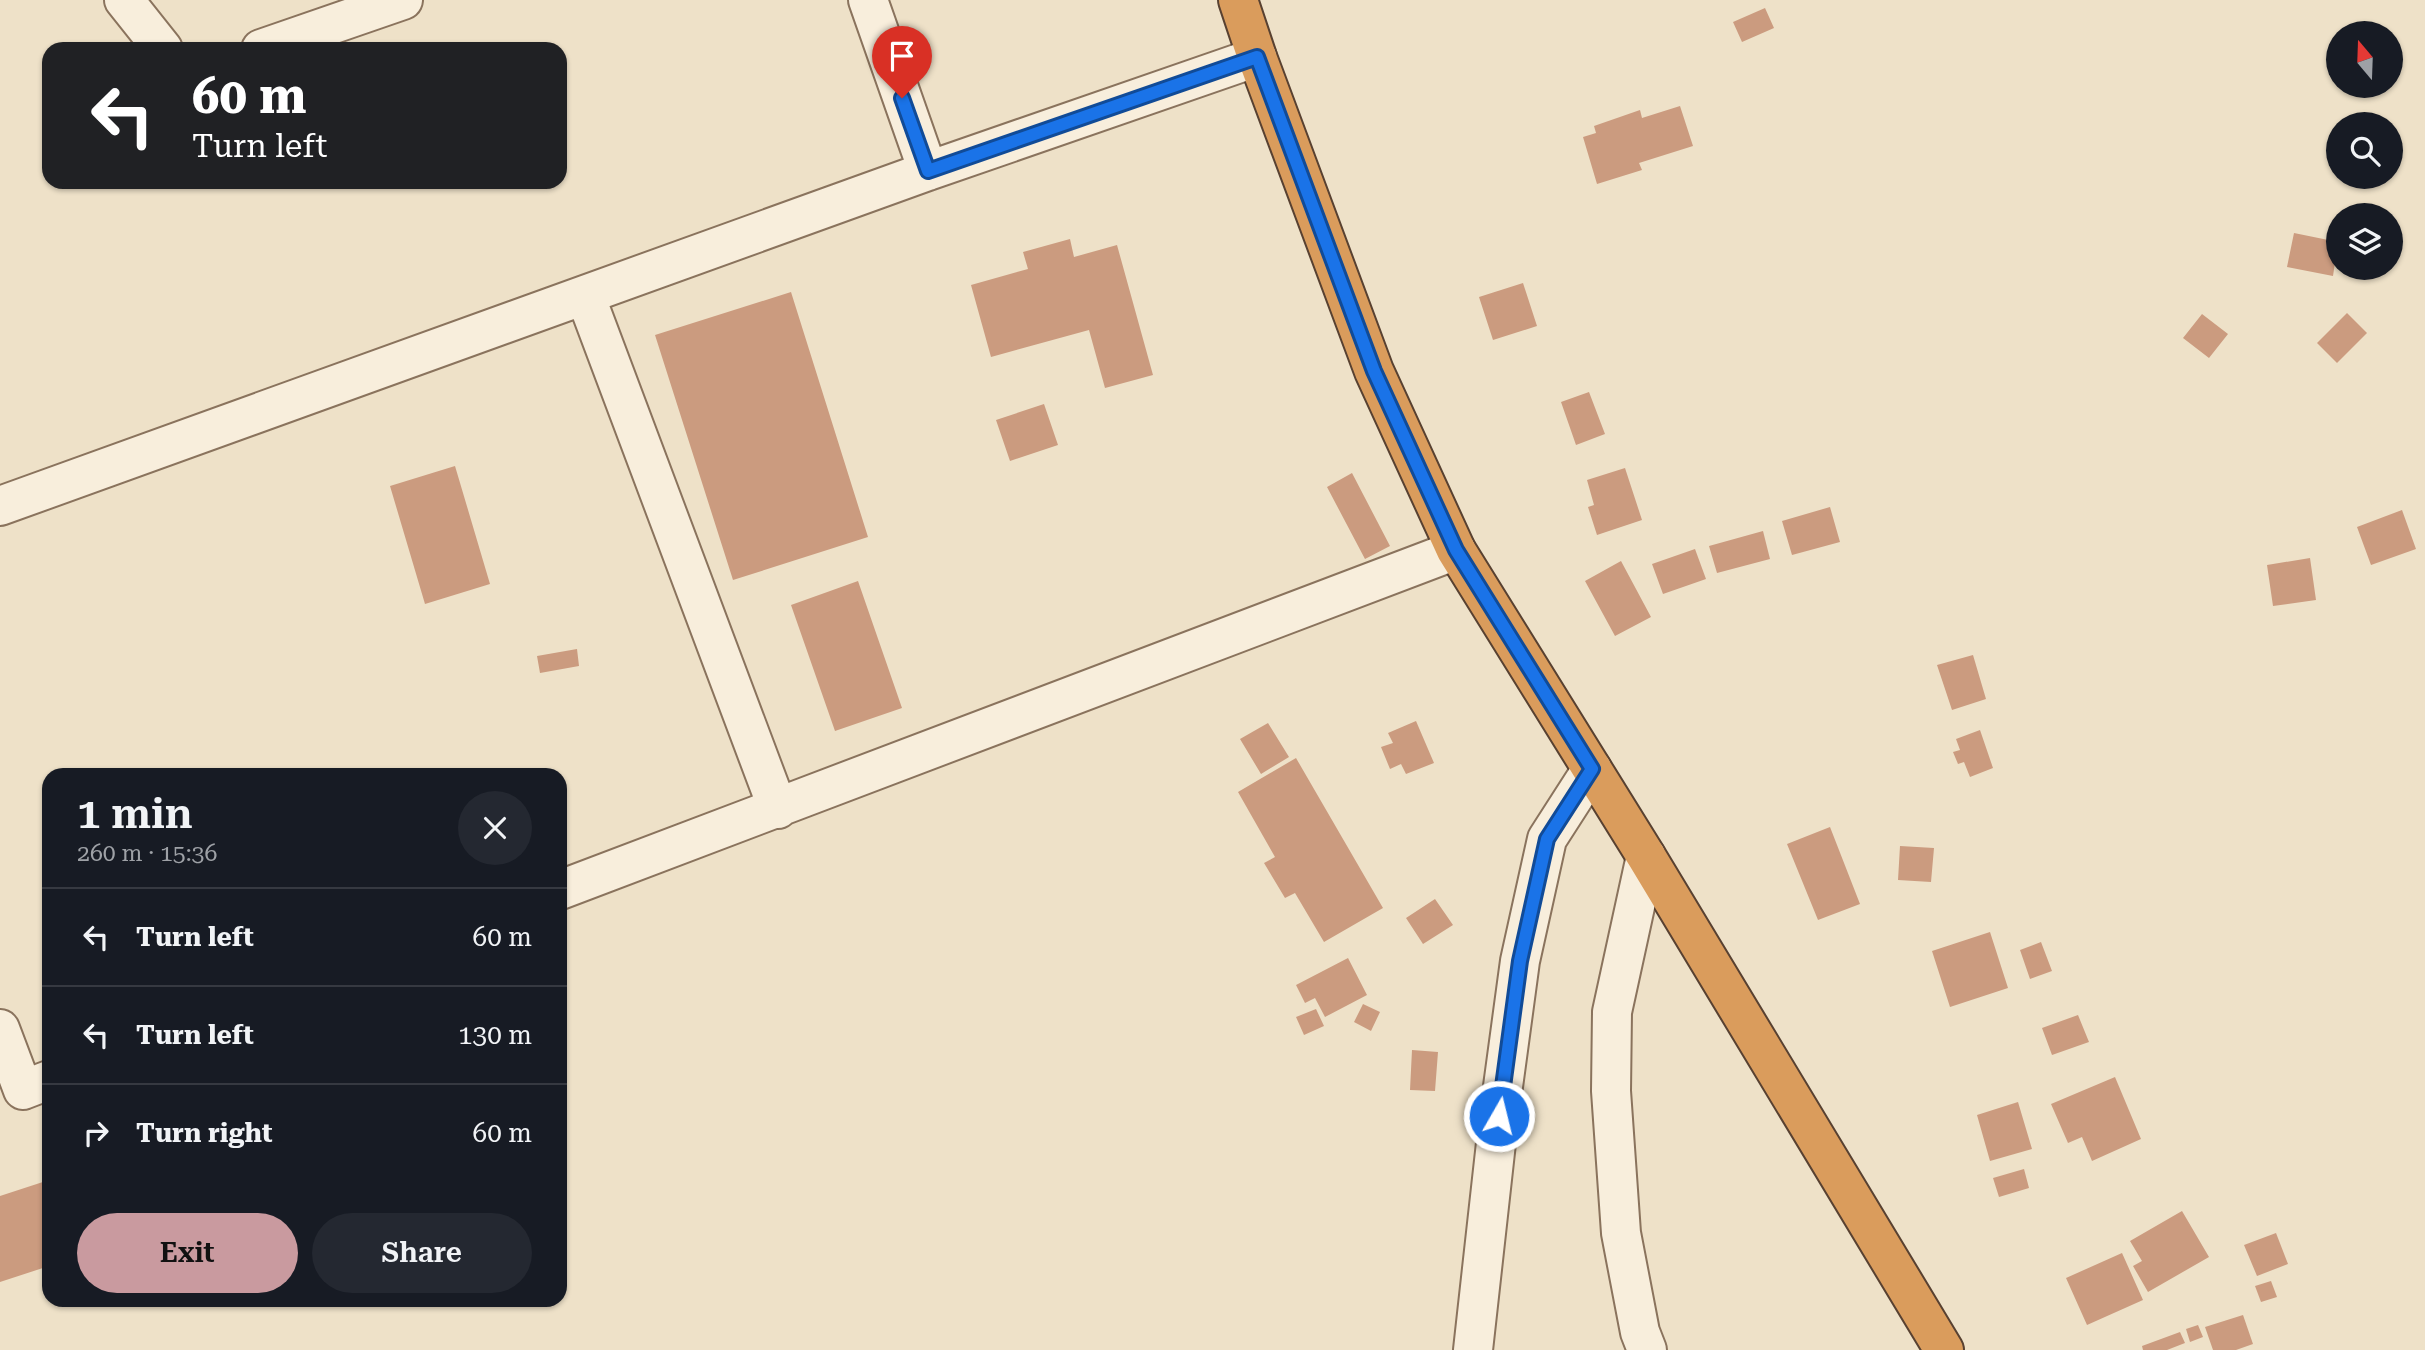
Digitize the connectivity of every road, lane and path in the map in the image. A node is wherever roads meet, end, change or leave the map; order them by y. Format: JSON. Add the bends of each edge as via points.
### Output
{"nodes":[{"id":1,"x":124,"y":0,"type":"edge"},
{"id":2,"x":403,"y":0,"type":"edge"},
{"id":3,"x":868,"y":0,"type":"edge"},
{"id":4,"x":1238,"y":0,"type":"edge"},
{"id":5,"x":157,"y":42,"type":"edge"},
{"id":6,"x":281,"y":42,"type":"edge"},
{"id":7,"x":1257,"y":57,"type":"junction"},
{"id":8,"x":928,"y":171,"type":"junction"},
{"id":9,"x":585,"y":295,"type":"junction"},
{"id":10,"x":0,"y":506,"type":"edge"},
{"id":11,"x":1456,"y":550,"type":"junction"},
{"id":12,"x":1592,"y":769,"type":"junction"},
{"id":13,"x":778,"y":808,"type":"junction"},
{"id":14,"x":1646,"y":856,"type":"junction"},
{"id":15,"x":567,"y":887,"type":"edge"},
{"id":16,"x":0,"y":1029,"type":"edge"},
{"id":17,"x":24,"y":1089,"type":"edge"},
{"id":18,"x":1473,"y":1350,"type":"edge"},
{"id":19,"x":1647,"y":1350,"type":"edge"},
{"id":20,"x":1944,"y":1350,"type":"edge"}],
"edges":[{"from":1,"to":5,"type":"street"},
{"from":2,"to":6,"type":"street"},
{"from":3,"to":8,"type":"street"},
{"from":4,"to":7,"type":"highway"},
{"from":7,"to":8,"type":"street"},
{"from":7,"to":11,"type":"highway","via":[[1374,371]]},
{"from":8,"to":9,"type":"street"},
{"from":9,"to":10,"type":"street"},
{"from":9,"to":13,"type":"street"},
{"from":11,"to":12,"type":"highway"},
{"from":11,"to":13,"type":"street"},
{"from":12,"to":14,"type":"highway"},
{"from":12,"to":18,"type":"street","via":[[1547,839],[1520,961]]},
{"from":13,"to":15,"type":"street"},
{"from":14,"to":19,"type":"street","via":[[1612,1012],[1611,1091],[1621,1233]]},
{"from":14,"to":20,"type":"highway"},
{"from":16,"to":17,"type":"street"}]}
